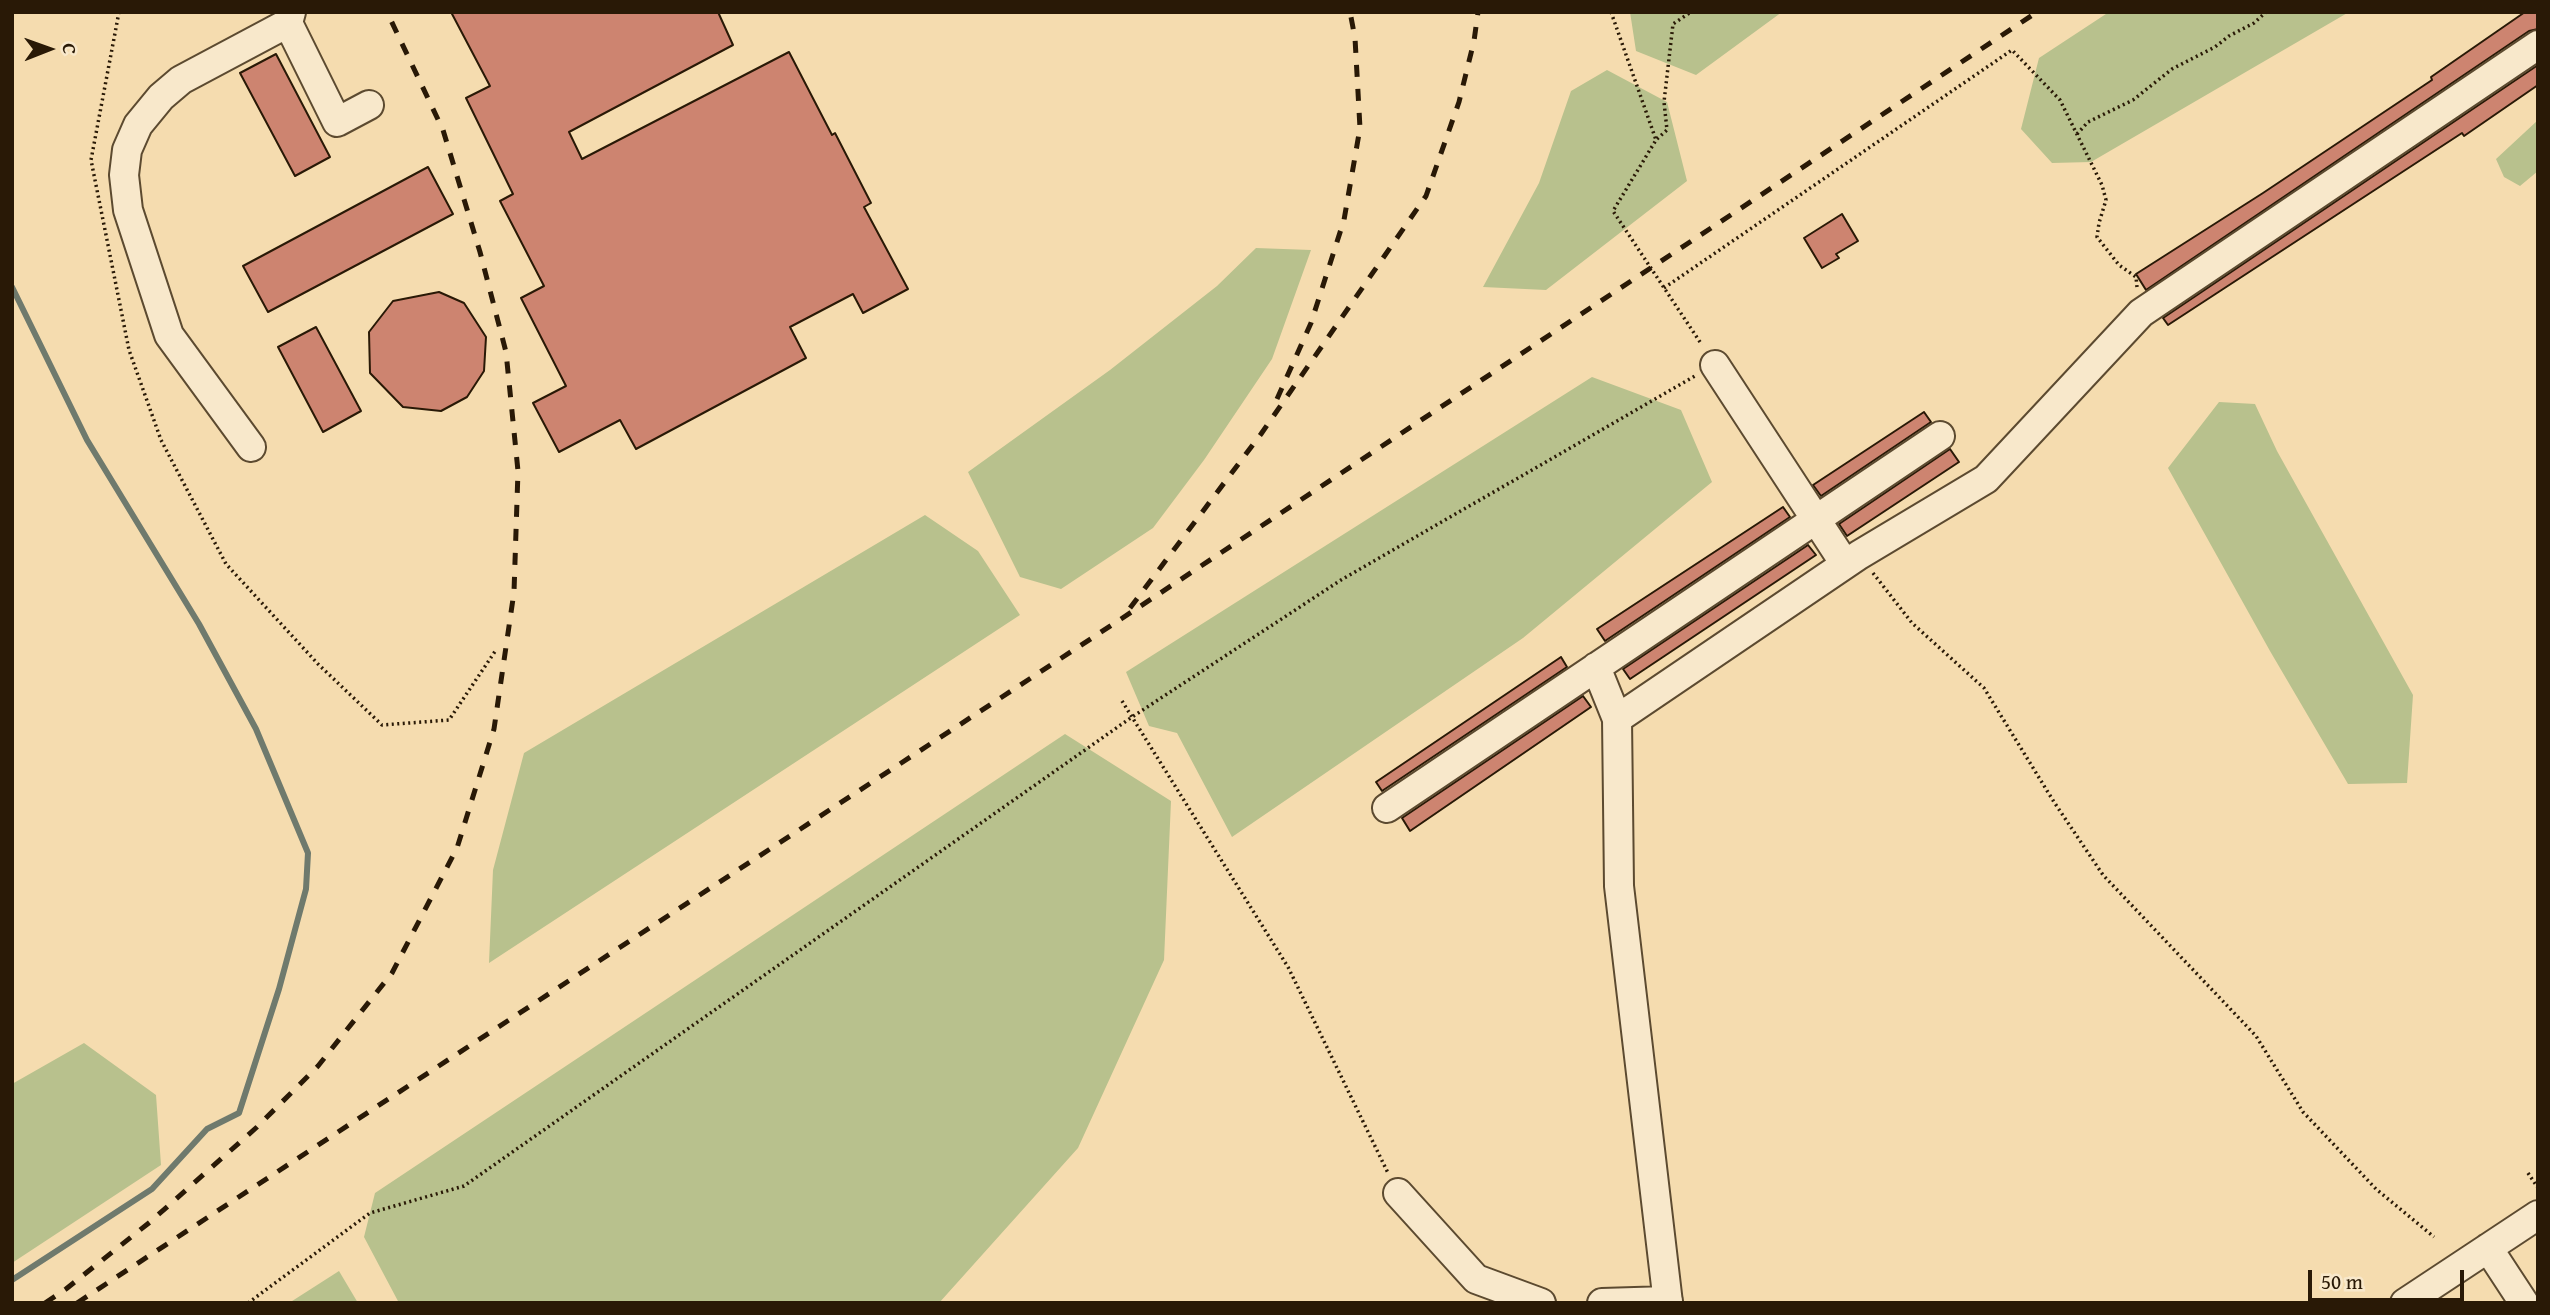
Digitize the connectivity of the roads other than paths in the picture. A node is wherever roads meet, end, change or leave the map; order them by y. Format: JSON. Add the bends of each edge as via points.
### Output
{"nodes":[{"id":1,"x":290,"y":18,"type":"edge"},
{"id":2,"x":2538,"y":45,"type":"edge"},
{"id":3,"x":369,"y":106,"type":"dead end"},
{"id":4,"x":1715,"y":365,"type":"road end"},
{"id":5,"x":1940,"y":436,"type":"dead end"},
{"id":6,"x":251,"y":447,"type":"dead end"},
{"id":7,"x":1816,"y":519,"type":"junction"},
{"id":8,"x":1852,"y":559,"type":"junction"},
{"id":9,"x":1596,"y":667,"type":"junction"},
{"id":10,"x":1617,"y":719,"type":"junction"},
{"id":11,"x":1387,"y":808,"type":"dead end"},
{"id":12,"x":1398,"y":1193,"type":"road end"},
{"id":13,"x":2538,"y":1215,"type":"edge"},
{"id":14,"x":2488,"y":1248,"type":"junction"},
{"id":15,"x":1668,"y":1302,"type":"edge"},
{"id":16,"x":1541,"y":1303,"type":"edge"},
{"id":17,"x":1602,"y":1303,"type":"edge"},
{"id":18,"x":2405,"y":1303,"type":"edge"},
{"id":19,"x":2524,"y":1303,"type":"edge"}],
"edges":[{"from":1,"to":3,"type":"street","via":[[337,122]]},
{"from":1,"to":6,"type":"street","via":[[181,80],[161,97],[138,125],[127,150],[124,175],[128,210],[169,335]]},
{"from":2,"to":8,"type":"street","via":[[2141,313],[1986,479]]},
{"from":4,"to":7,"type":"street"},
{"from":5,"to":7,"type":"street"},
{"from":7,"to":8,"type":"street"},
{"from":7,"to":9,"type":"street"},
{"from":8,"to":10,"type":"street"},
{"from":9,"to":10,"type":"street"},
{"from":9,"to":11,"type":"street"},
{"from":10,"to":15,"type":"street","via":[[1619,886]]},
{"from":12,"to":16,"type":"street","via":[[1476,1279]]},
{"from":13,"to":14,"type":"street"},
{"from":14,"to":18,"type":"street"},
{"from":14,"to":19,"type":"street"},
{"from":15,"to":17,"type":"street"}]}
